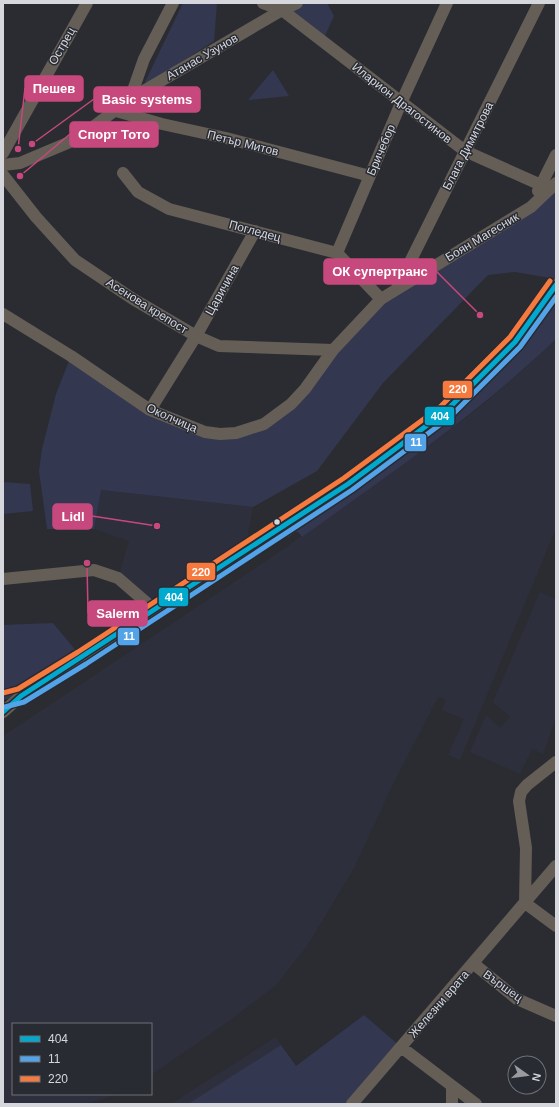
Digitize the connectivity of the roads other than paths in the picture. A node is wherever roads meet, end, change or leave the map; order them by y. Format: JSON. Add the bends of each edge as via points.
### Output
{"nodes":[{"id":1,"x":87,"y":3,"type":"edge"},
{"id":2,"x":173,"y":3,"type":"edge"},
{"id":3,"x":263,"y":3,"type":"edge"},
{"id":4,"x":297,"y":3,"type":"edge"},
{"id":5,"x":447,"y":3,"type":"edge"},
{"id":6,"x":540,"y":3,"type":"edge"},
{"id":7,"x":282,"y":10,"type":"junction"},
{"id":8,"x":130,"y":99,"type":"junction"},
{"id":9,"x":401,"y":103,"type":"junction"},
{"id":10,"x":116,"y":111,"type":"junction"},
{"id":11,"x":465,"y":151,"type":"junction"},
{"id":12,"x":3,"y":153,"type":"edge"},
{"id":13,"x":556,"y":155,"type":"edge"},
{"id":14,"x":3,"y":165,"type":"edge"},
{"id":15,"x":123,"y":173,"type":"dead end"},
{"id":16,"x":3,"y":175,"type":"edge"},
{"id":17,"x":370,"y":176,"type":"junction"},
{"id":18,"x":549,"y":186,"type":"edge"},
{"id":19,"x":255,"y":231,"type":"junction"},
{"id":20,"x":337,"y":253,"type":"junction"},
{"id":21,"x":556,"y":285,"type":"edge"},
{"id":22,"x":397,"y":289,"type":"junction"},
{"id":23,"x":381,"y":299,"type":"junction"},
{"id":24,"x":3,"y":314,"type":"edge"},
{"id":25,"x":196,"y":336,"type":"junction"},
{"id":26,"x":333,"y":350,"type":"junction"},
{"id":27,"x":150,"y":410,"type":"junction"},
{"id":28,"x":3,"y":579,"type":"edge"},
{"id":29,"x":155,"y":610,"type":"junction"},
{"id":30,"x":21,"y":696,"type":"junction"},
{"id":31,"x":3,"y":700,"type":"edge"},
{"id":32,"x":3,"y":712,"type":"edge"},
{"id":33,"x":556,"y":762,"type":"edge"},
{"id":34,"x":556,"y":866,"type":"edge"},
{"id":35,"x":525,"y":903,"type":"junction"},
{"id":36,"x":556,"y":926,"type":"edge"},
{"id":37,"x":474,"y":964,"type":"junction"},
{"id":38,"x":556,"y":1016,"type":"edge"},
{"id":39,"x":401,"y":1047,"type":"junction"},
{"id":40,"x":452,"y":1086,"type":"junction"},
{"id":41,"x":352,"y":1104,"type":"edge"},
{"id":42,"x":452,"y":1104,"type":"edge"},
{"id":43,"x":476,"y":1104,"type":"edge"}],
"edges":[{"from":1,"to":12,"type":"street","name":"Острец"},
{"from":2,"to":8,"type":"street","via":[[144,59]]},
{"from":3,"to":7,"type":"street","name":"Иларион Драгостинов"},
{"from":4,"to":7,"type":"street","name":"Атанас Узунов"},
{"from":5,"to":9,"type":"street","name":"Бричебор"},
{"from":6,"to":11,"type":"street","name":"Блага Димитрова"},
{"from":7,"to":8,"type":"street","name":"Атанас Узунов"},
{"from":7,"to":9,"type":"street","name":"Иларион Драгостинов"},
{"from":8,"to":10,"type":"street","name":"Атанас Узунов"},
{"from":9,"to":11,"type":"street","name":"Иларион Драгостинов"},
{"from":9,"to":17,"type":"street","name":"Бричебор"},
{"from":10,"to":14,"type":"street","name":"Атанас Узунов","via":[[77,139],[20,163]]},
{"from":10,"to":17,"type":"street","name":"Петър Митов"},
{"from":11,"to":18,"type":"street","name":"Иларион Драгостинов"},
{"from":11,"to":22,"type":"street","name":"Блага Димитрова"},
{"from":13,"to":18,"type":"street","name":"Боян Магесник"},
{"from":15,"to":19,"type":"street","name":"Погледец","via":[[138,192],[169,209]]},
{"from":16,"to":25,"type":"street","name":"Асенова крепост","via":[[75,260],[133,299]]},
{"from":17,"to":20,"type":"street","name":"Бричебор"},
{"from":18,"to":22,"type":"street","name":"Боян Магесник","via":[[531,207]]},
{"from":19,"to":20,"type":"street","name":"Погледец"},
{"from":19,"to":25,"type":"street","name":"Царичина"},
{"from":20,"to":23,"type":"street"},
{"from":21,"to":29,"type":"street","via":[[515,342],[445,412],[348,484]]},
{"from":22,"to":23,"type":"street","name":"Боян Магесник"},
{"from":23,"to":26,"type":"street","name":"Боян Магесник"},
{"from":24,"to":27,"type":"street","name":"Околчица","via":[[71,356]]},
{"from":25,"to":26,"type":"street","name":"Асенова крепост","via":[[219,346]]},
{"from":25,"to":27,"type":"street","name":"Царичина"},
{"from":26,"to":27,"type":"street","name":"Околчица","via":[[299,396],[264,424],[250,429],[220,434],[205,432]]},
{"from":28,"to":29,"type":"street","via":[[94,570],[118,578]]},
{"from":29,"to":30,"type":"street"},
{"from":30,"to":31,"type":"street"},
{"from":30,"to":32,"type":"street"},
{"from":33,"to":35,"type":"street","via":[[526,785],[521,792],[526,848]]},
{"from":34,"to":35,"type":"street","name":"Железни врата"},
{"from":35,"to":36,"type":"street"},
{"from":35,"to":37,"type":"street","name":"Железни врата"},
{"from":37,"to":38,"type":"street","name":"Вършец","via":[[518,999]]},
{"from":37,"to":39,"type":"street","name":"Железни врата"},
{"from":39,"to":40,"type":"street"},
{"from":39,"to":41,"type":"street","name":"Железни врата"},
{"from":40,"to":42,"type":"street"},
{"from":40,"to":43,"type":"street"}]}
